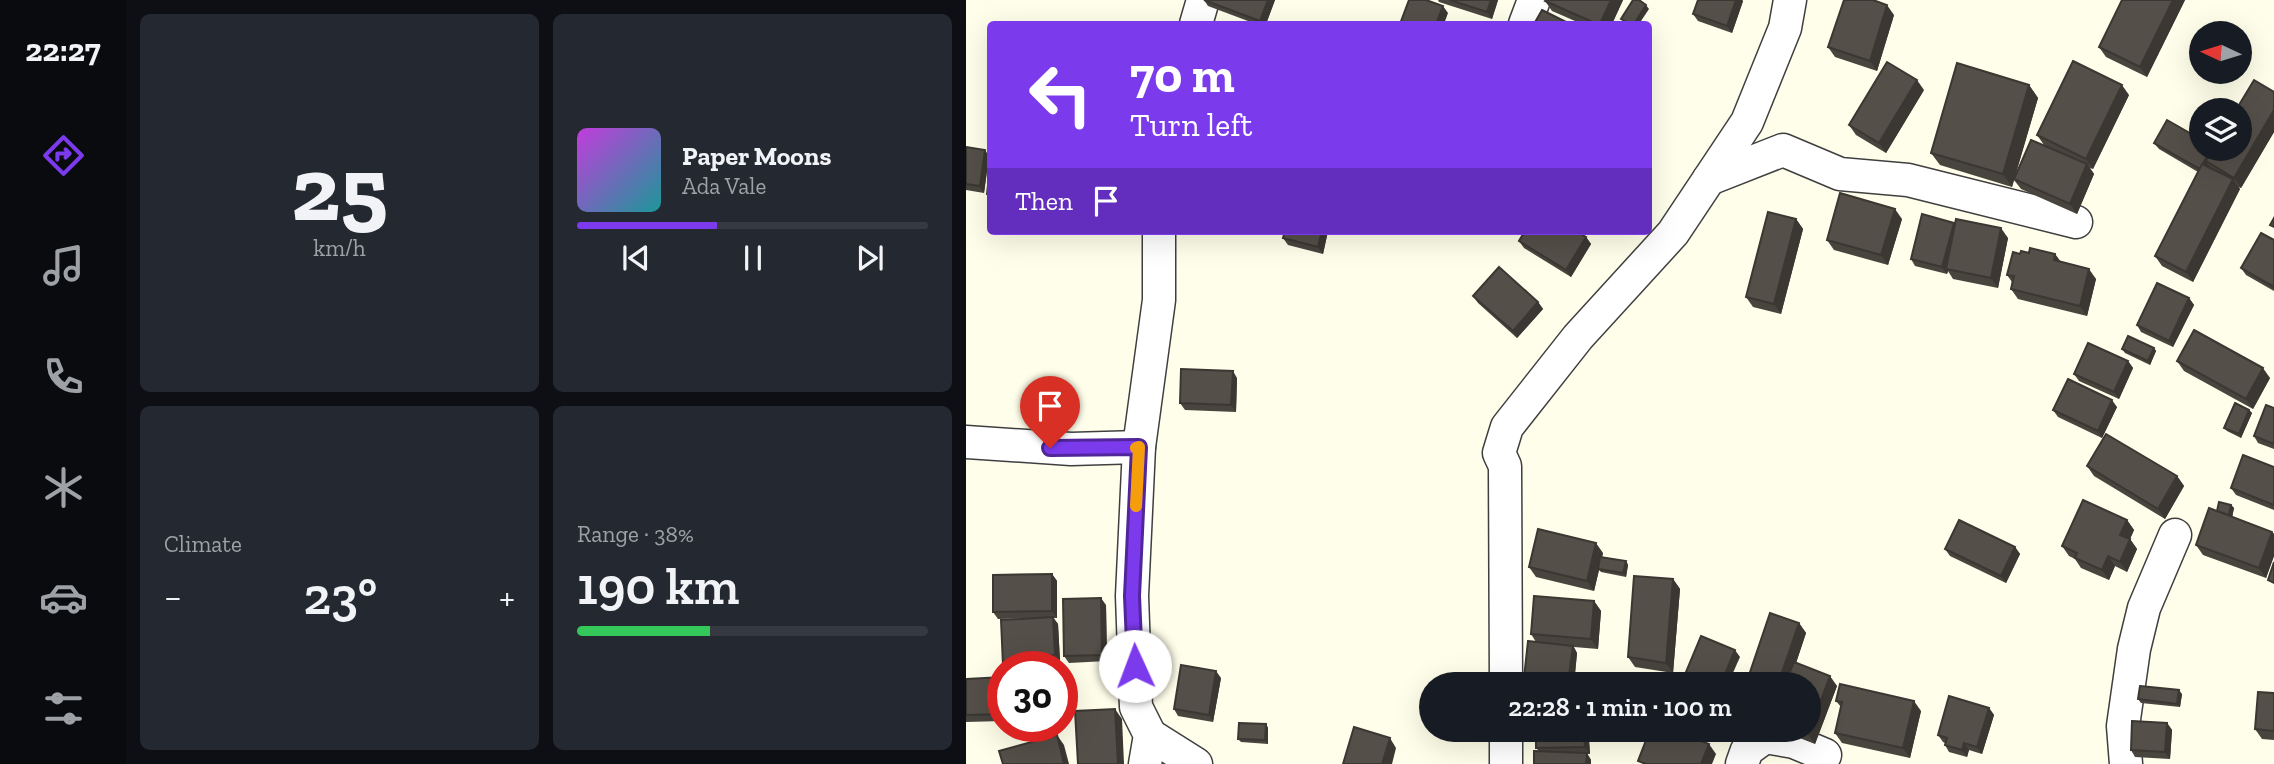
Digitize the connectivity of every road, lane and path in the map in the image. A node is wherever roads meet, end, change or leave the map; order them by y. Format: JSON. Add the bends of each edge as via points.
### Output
{"nodes":[{"id":1,"x":1203,"y":0,"type":"edge"},
{"id":2,"x":1534,"y":0,"type":"edge"},
{"id":3,"x":1790,"y":0,"type":"edge"},
{"id":4,"x":1197,"y":21,"type":"edge"},
{"id":5,"x":1526,"y":21,"type":"edge"},
{"id":6,"x":1709,"y":178,"type":"junction"},
{"id":7,"x":2076,"y":222,"type":"dead end"},
{"id":8,"x":1159,"y":235,"type":"edge"},
{"id":9,"x":966,"y":442,"type":"edge"},
{"id":10,"x":1139,"y":447,"type":"junction"},
{"id":11,"x":2175,"y":535,"type":"dead end"},
{"id":12,"x":1506,"y":672,"type":"edge"},
{"id":13,"x":1506,"y":742,"type":"edge"},
{"id":14,"x":1147,"y":750,"type":"edge"},
{"id":15,"x":1825,"y":755,"type":"dead end"},
{"id":16,"x":1196,"y":764,"type":"edge"},
{"id":17,"x":1506,"y":764,"type":"edge"},
{"id":18,"x":1742,"y":764,"type":"edge"},
{"id":19,"x":2126,"y":764,"type":"edge"}],
"edges":[{"from":1,"to":4,"type":"street"},
{"from":2,"to":5,"type":"street"},
{"from":3,"to":6,"type":"street","via":[[1784,28],[1747,122]]},
{"from":6,"to":7,"type":"street","via":[[1783,150],[1840,174],[1908,180]]},
{"from":6,"to":12,"type":"street","via":[[1672,233],[1578,337],[1507,427],[1499,453],[1505,466]]},
{"from":8,"to":10,"type":"street","via":[[1158,300]]},
{"from":9,"to":10,"type":"street","via":[[1071,449]]},
{"from":10,"to":14,"type":"street","via":[[1132,596],[1136,707]]},
{"from":11,"to":19,"type":"street","via":[[2144,608],[2134,649],[2123,726]]},
{"from":13,"to":17,"type":"street"},
{"from":14,"to":16,"type":"street"},
{"from":15,"to":18,"type":"street","via":[[1794,742],[1765,737],[1747,750]]}]}
